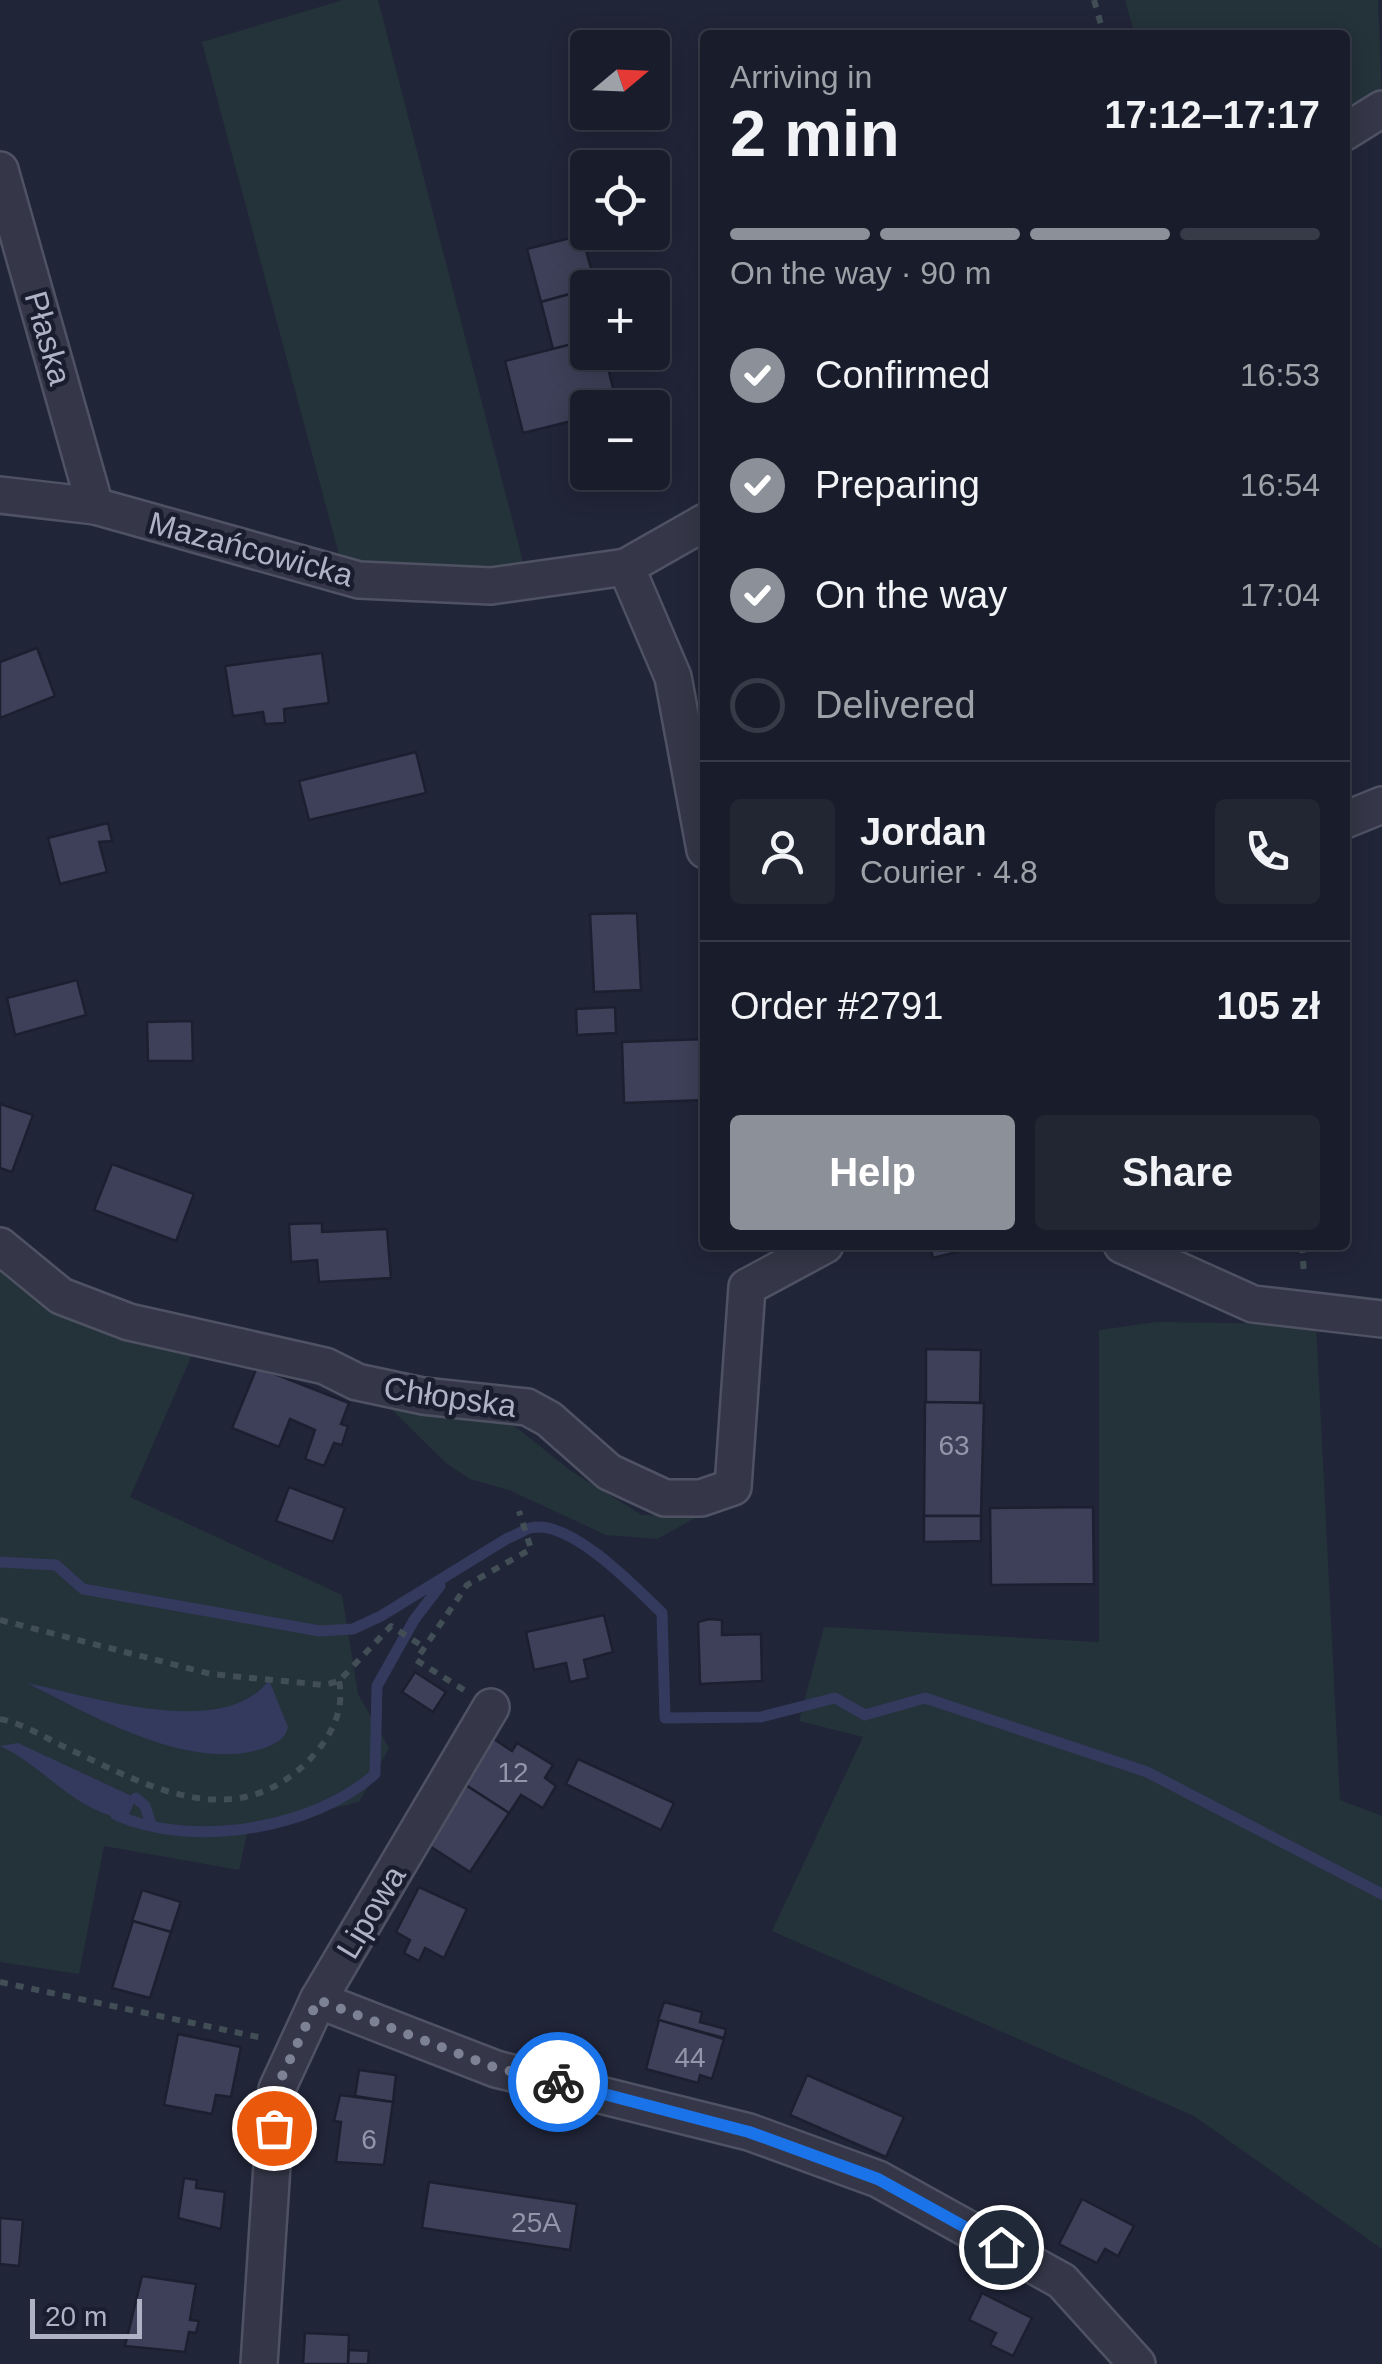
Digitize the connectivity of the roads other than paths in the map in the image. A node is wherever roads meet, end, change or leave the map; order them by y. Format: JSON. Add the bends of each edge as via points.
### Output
{"nodes":[{"id":1,"x":1382,"y":109,"type":"edge"},
{"id":2,"x":1350,"y":129,"type":"edge"},
{"id":3,"x":0,"y":170,"type":"edge"},
{"id":4,"x":0,"y":495,"type":"edge"},
{"id":5,"x":95,"y":506,"type":"junction"},
{"id":6,"x":700,"y":525,"type":"edge"},
{"id":7,"x":626,"y":567,"type":"junction"},
{"id":8,"x":1382,"y":806,"type":"edge"},
{"id":9,"x":1350,"y":818,"type":"edge"},
{"id":10,"x":700,"y":822,"type":"edge"},
{"id":11,"x":0,"y":1246,"type":"edge"},
{"id":12,"x":816,"y":1250,"type":"edge"},
{"id":13,"x":1133,"y":1250,"type":"edge"},
{"id":14,"x":1382,"y":1319,"type":"edge"},
{"id":15,"x":491,"y":1707,"type":"road end"},
{"id":16,"x":318,"y":2000,"type":"junction"},
{"id":17,"x":260,"y":2364,"type":"edge"},
{"id":18,"x":1137,"y":2364,"type":"edge"}],
"edges":[{"from":1,"to":2,"type":"street"},
{"from":3,"to":5,"type":"street","name":"Płaska"},
{"from":4,"to":5,"type":"street","name":"Mazańcowicka"},
{"from":5,"to":7,"type":"street","name":"Mazańcowicka","via":[[359,580],[491,586]]},
{"from":6,"to":7,"type":"street"},
{"from":7,"to":10,"type":"street","via":[[674,677]]},
{"from":8,"to":9,"type":"street"},
{"from":11,"to":12,"type":"street","name":"Chłopska","via":[[61,1296],[129,1322],[325,1366],[390,1389],[528,1406],[609,1472],[665,1498],[701,1498],[733,1488],[747,1287]]},
{"from":13,"to":14,"type":"street","via":[[1253,1304]]},
{"from":15,"to":16,"type":"street","name":"Lipowa"},
{"from":16,"to":17,"type":"street","name":"Lipowa","via":[[276,2089]]},
{"from":16,"to":18,"type":"street","via":[[496,2068],[749,2132],[878,2179],[1062,2281]]}]}
